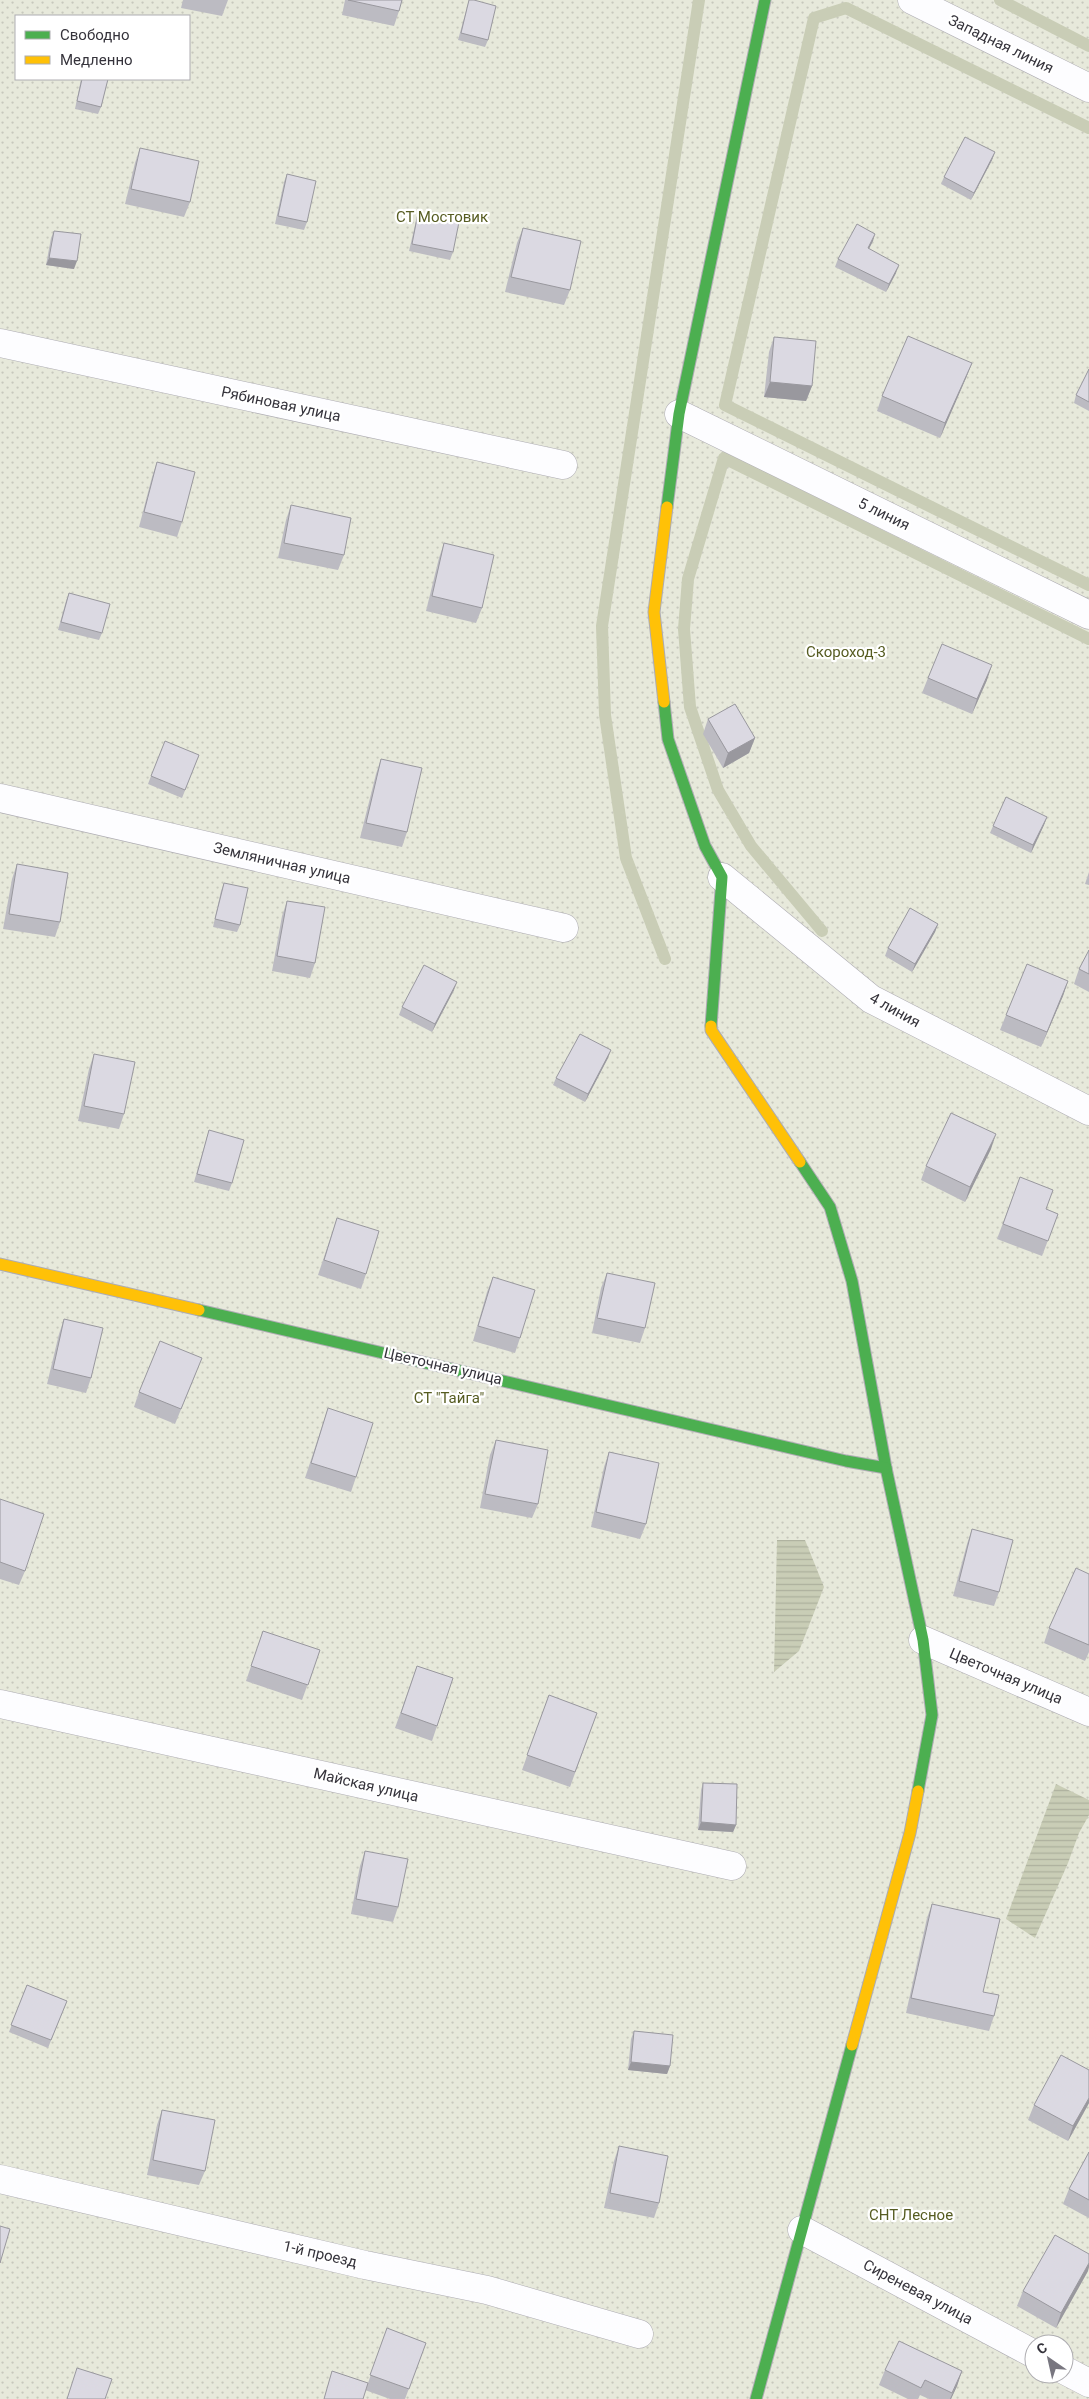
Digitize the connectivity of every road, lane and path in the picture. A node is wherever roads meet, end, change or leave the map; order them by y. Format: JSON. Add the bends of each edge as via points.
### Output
{"nodes":[{"id":1,"x":765,"y":0,"type":"edge"},
{"id":2,"x":912,"y":0,"type":"edge"},
{"id":3,"x":1089,"y":88,"type":"edge"},
{"id":4,"x":0,"y":343,"type":"edge"},
{"id":5,"x":679,"y":414,"type":"junction"},
{"id":6,"x":562,"y":465,"type":"dead end"},
{"id":7,"x":1089,"y":615,"type":"edge"},
{"id":8,"x":0,"y":798,"type":"edge"},
{"id":9,"x":722,"y":877,"type":"junction"},
{"id":10,"x":564,"y":928,"type":"dead end"},
{"id":11,"x":1089,"y":1111,"type":"edge"},
{"id":12,"x":0,"y":1264,"type":"edge"},
{"id":13,"x":886,"y":1468,"type":"junction"},
{"id":14,"x":923,"y":1640,"type":"junction"},
{"id":15,"x":0,"y":1704,"type":"edge"},
{"id":16,"x":1089,"y":1712,"type":"edge"},
{"id":17,"x":732,"y":1866,"type":"dead end"},
{"id":18,"x":0,"y":2179,"type":"edge"},
{"id":19,"x":802,"y":2230,"type":"junction"},
{"id":20,"x":639,"y":2334,"type":"dead end"},
{"id":21,"x":1024,"y":2349,"type":"edge"},
{"id":22,"x":1074,"y":2375,"type":"edge"},
{"id":23,"x":1089,"y":2383,"type":"edge"},
{"id":24,"x":756,"y":2399,"type":"edge"}],
"edges":[{"from":1,"to":5,"type":"street"},
{"from":2,"to":3,"type":"street","name":"Западная линия"},
{"from":4,"to":6,"type":"street","name":"Рябиновая улица"},
{"from":5,"to":7,"type":"street","name":"5 линия"},
{"from":5,"to":9,"type":"street","via":[[654,612],[668,739],[705,846]]},
{"from":8,"to":10,"type":"street","name":"Земляничная улица"},
{"from":9,"to":11,"type":"street","name":"4 линия","via":[[870,999]]},
{"from":9,"to":13,"type":"street","via":[[711,1030],[830,1207],[852,1281]]},
{"from":12,"to":13,"type":"street","name":"Цветочная улица"},
{"from":13,"to":14,"type":"street"},
{"from":14,"to":16,"type":"street","name":"Цветочная улица"},
{"from":14,"to":19,"type":"street","via":[[932,1715],[910,1833]]},
{"from":15,"to":17,"type":"street","name":"Майская улица"},
{"from":18,"to":20,"type":"street","name":"1-й проезд","via":[[365,2265],[487,2290]]},
{"from":19,"to":21,"type":"street","name":"Сиреневая улица"},
{"from":19,"to":24,"type":"street"},
{"from":22,"to":23,"type":"street"}]}
